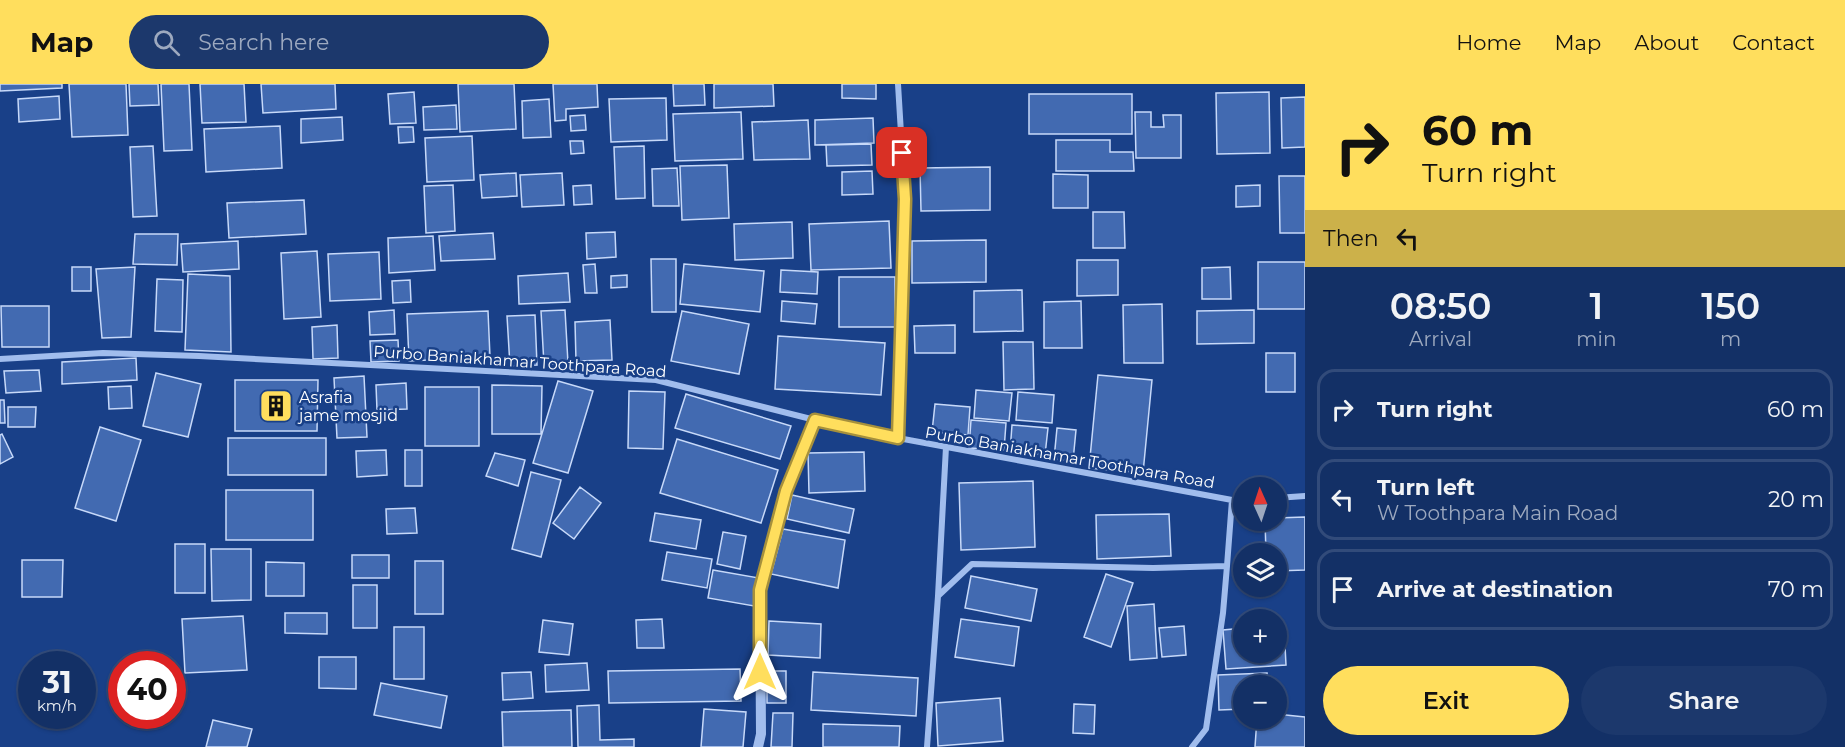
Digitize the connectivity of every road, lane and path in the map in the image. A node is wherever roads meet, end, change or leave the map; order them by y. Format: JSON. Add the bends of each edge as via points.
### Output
{"nodes":[{"id":1,"x":898,"y":84,"type":"edge"},
{"id":2,"x":0,"y":359,"type":"edge"},
{"id":3,"x":815,"y":420,"type":"junction"},
{"id":4,"x":898,"y":438,"type":"junction"},
{"id":5,"x":946,"y":447,"type":"junction"},
{"id":6,"x":1305,"y":496,"type":"edge"},
{"id":7,"x":1287,"y":497,"type":"edge"},
{"id":8,"x":1232,"y":500,"type":"joint"},
{"id":9,"x":1227,"y":566,"type":"junction"},
{"id":10,"x":938,"y":596,"type":"junction"},
{"id":11,"x":758,"y":747,"type":"edge"},
{"id":12,"x":927,"y":747,"type":"edge"},
{"id":13,"x":1192,"y":747,"type":"edge"}],
"edges":[{"from":1,"to":4,"type":"street","via":[[905,199]]},
{"from":2,"to":3,"type":"street","name":"Purbo Baniakhamar Toothpara Road","via":[[114,353],[657,380]]},
{"from":3,"to":4,"type":"street","name":"Purbo Baniakhamar Toothpara Road"},
{"from":3,"to":11,"type":"street","via":[[786,491],[760,590]]},
{"from":4,"to":5,"type":"street","name":"Purbo Baniakhamar Toothpara Road"},
{"from":5,"to":8,"type":"street","name":"Purbo Baniakhamar Toothpara Road"},
{"from":5,"to":10,"type":"street"},
{"from":6,"to":7,"type":"street"},
{"from":8,"to":9,"type":"street"},
{"from":9,"to":10,"type":"street","via":[[972,564]]},
{"from":9,"to":13,"type":"street","via":[[1206,729]]},
{"from":10,"to":12,"type":"street"}]}
